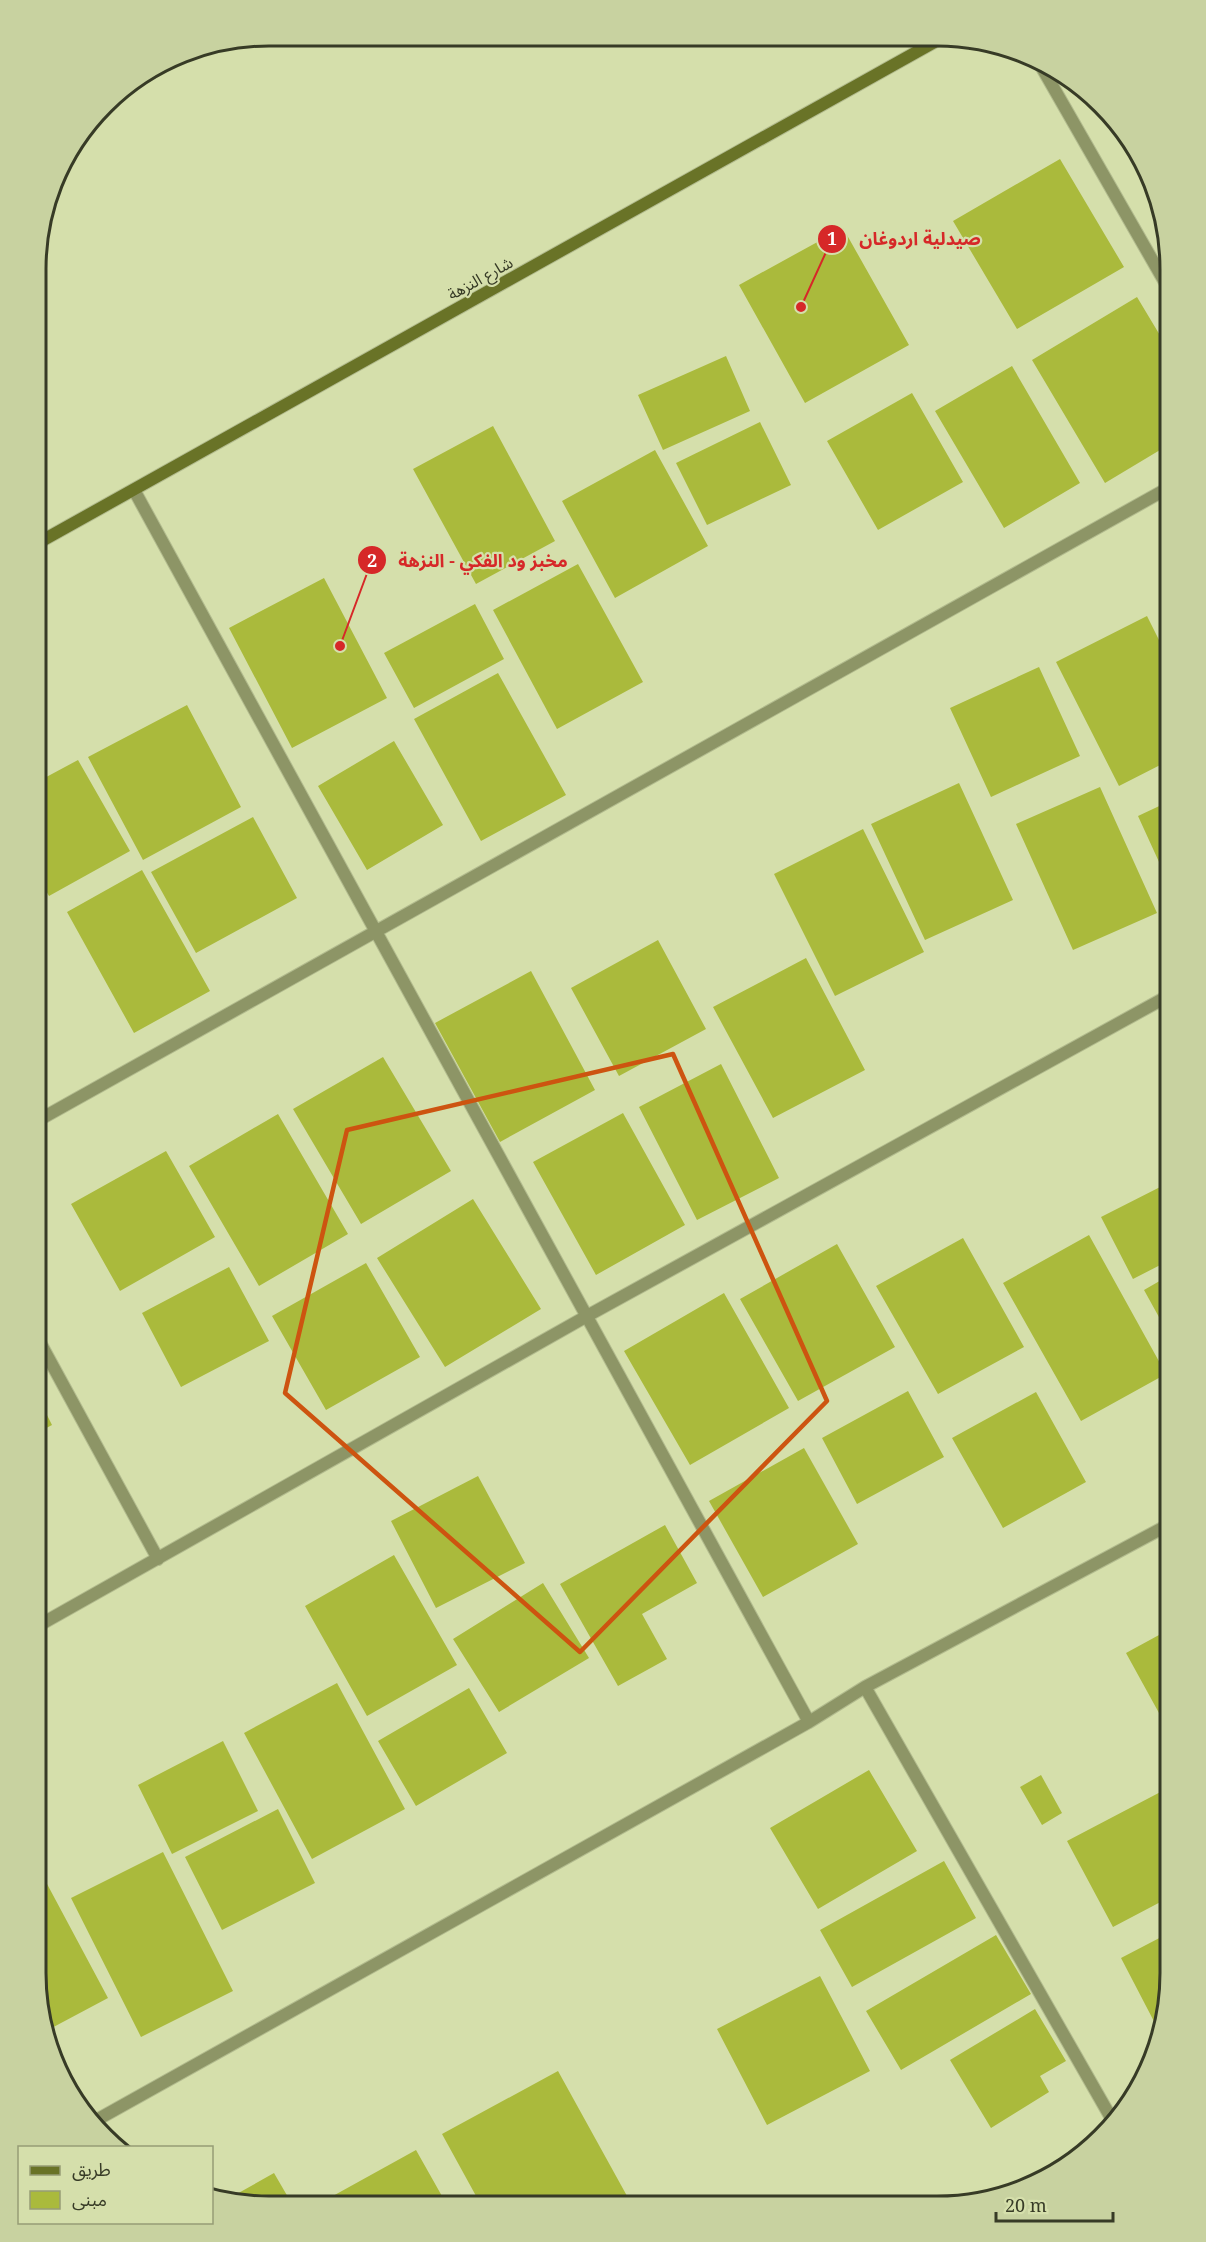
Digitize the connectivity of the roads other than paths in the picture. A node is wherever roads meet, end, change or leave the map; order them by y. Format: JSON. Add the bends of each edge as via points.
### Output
{"nodes":[{"id":1,"x":927,"y":46,"type":"edge"},
{"id":2,"x":1046,"y":75,"type":"edge"},
{"id":3,"x":1160,"y":274,"type":"edge"},
{"id":4,"x":134,"y":490,"type":"junction"},
{"id":5,"x":1160,"y":493,"type":"edge"},
{"id":6,"x":46,"y":539,"type":"edge"},
{"id":7,"x":376,"y":930,"type":"junction"},
{"id":8,"x":1160,"y":1001,"type":"edge"},
{"id":9,"x":46,"y":1116,"type":"edge"},
{"id":10,"x":587,"y":1316,"type":"junction"},
{"id":11,"x":46,"y":1354,"type":"edge"},
{"id":12,"x":1160,"y":1529,"type":"edge"},
{"id":13,"x":158,"y":1559,"type":"junction"},
{"id":14,"x":46,"y":1621,"type":"edge"},
{"id":15,"x":866,"y":1687,"type":"junction"},
{"id":16,"x":809,"y":1722,"type":"junction"},
{"id":17,"x":1109,"y":2114,"type":"edge"},
{"id":18,"x":100,"y":2118,"type":"edge"}],
"edges":[{"from":1,"to":4,"type":"street","name":"شارع النزهة"},
{"from":2,"to":3,"type":"street"},
{"from":4,"to":6,"type":"street","name":"شارع النزهة"},
{"from":4,"to":7,"type":"street"},
{"from":5,"to":7,"type":"street"},
{"from":7,"to":9,"type":"street"},
{"from":7,"to":10,"type":"street"},
{"from":8,"to":10,"type":"street"},
{"from":10,"to":13,"type":"street"},
{"from":10,"to":16,"type":"street"},
{"from":11,"to":13,"type":"street"},
{"from":12,"to":15,"type":"street"},
{"from":13,"to":14,"type":"street"},
{"from":15,"to":16,"type":"street"},
{"from":15,"to":17,"type":"street"},
{"from":16,"to":18,"type":"street"}]}
